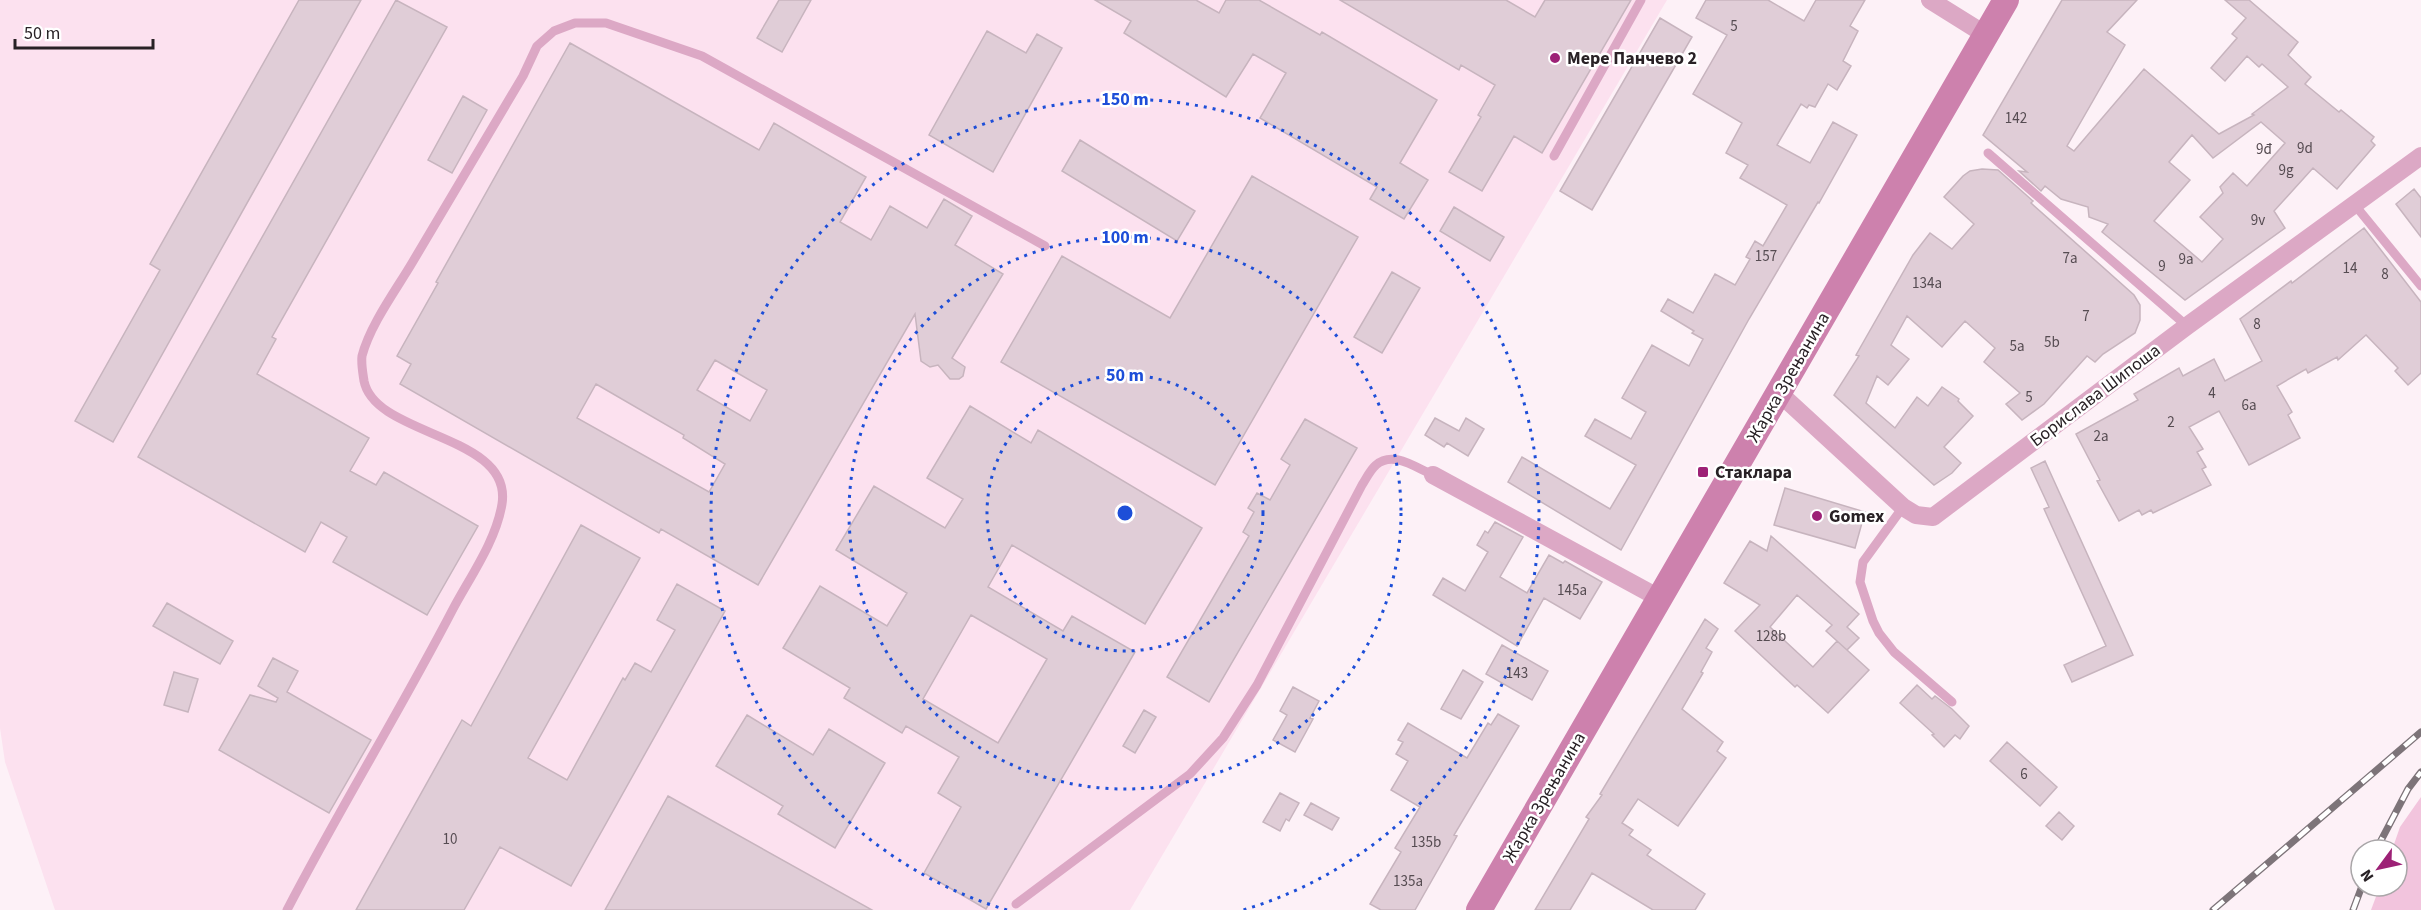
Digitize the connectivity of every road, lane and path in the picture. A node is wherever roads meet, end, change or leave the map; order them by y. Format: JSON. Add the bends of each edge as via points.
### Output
{"nodes":[{"id":1,"x":1641,"y":0,"type":"edge"},
{"id":2,"x":1930,"y":0,"type":"edge"},
{"id":3,"x":2006,"y":0,"type":"edge"},
{"id":4,"x":1986,"y":35,"type":"junction"},
{"id":5,"x":1988,"y":153,"type":"dead end"},
{"id":6,"x":1554,"y":156,"type":"dead end"},
{"id":7,"x":2421,"y":156,"type":"edge"},
{"id":8,"x":2354,"y":204,"type":"junction"},
{"id":9,"x":1045,"y":246,"type":"dead end"},
{"id":10,"x":2421,"y":286,"type":"edge"},
{"id":11,"x":2187,"y":326,"type":"junction"},
{"id":12,"x":1779,"y":393,"type":"junction"},
{"id":13,"x":1433,"y":475,"type":"joint"},
{"id":14,"x":1903,"y":507,"type":"junction"},
{"id":15,"x":1659,"y":598,"type":"junction"},
{"id":16,"x":1952,"y":702,"type":"dead end"},
{"id":17,"x":1016,"y":904,"type":"dead end"},
{"id":18,"x":287,"y":910,"type":"edge"},
{"id":19,"x":1479,"y":910,"type":"edge"}],
"edges":[{"from":1,"to":6,"type":"lane"},
{"from":2,"to":4,"type":"street"},
{"from":3,"to":4,"type":"street","name":"Жарка Зрењанина"},
{"from":4,"to":12,"type":"street","name":"Жарка Зрењанина"},
{"from":5,"to":11,"type":"lane"},
{"from":7,"to":8,"type":"street","name":"Борислава Шипоша"},
{"from":8,"to":10,"type":"lane"},
{"from":8,"to":11,"type":"street","name":"Борислава Шипоша"},
{"from":9,"to":18,"type":"lane","via":[[702,56],[606,23],[575,23],[554,31],[537,46],[384,310],[362,359],[364,384],[372,398],[491,466],[500,482],[502,503],[492,536],[431,652]]},
{"from":11,"to":14,"type":"street","name":"Борислава Шипоша","via":[[1933,518],[1916,515]]},
{"from":12,"to":14,"type":"street","name":"Борислава Шипоша"},
{"from":12,"to":15,"type":"street","name":"Жарка Зрењанина"},
{"from":13,"to":15,"type":"street"},
{"from":13,"to":17,"type":"lane","via":[[1396,459],[1376,465],[1257,685],[1223,738],[1190,774]]},
{"from":14,"to":16,"type":"lane","via":[[1863,562],[1860,582],[1879,633],[1894,652]]},
{"from":15,"to":19,"type":"street","name":"Жарка Зрењанина"}]}
